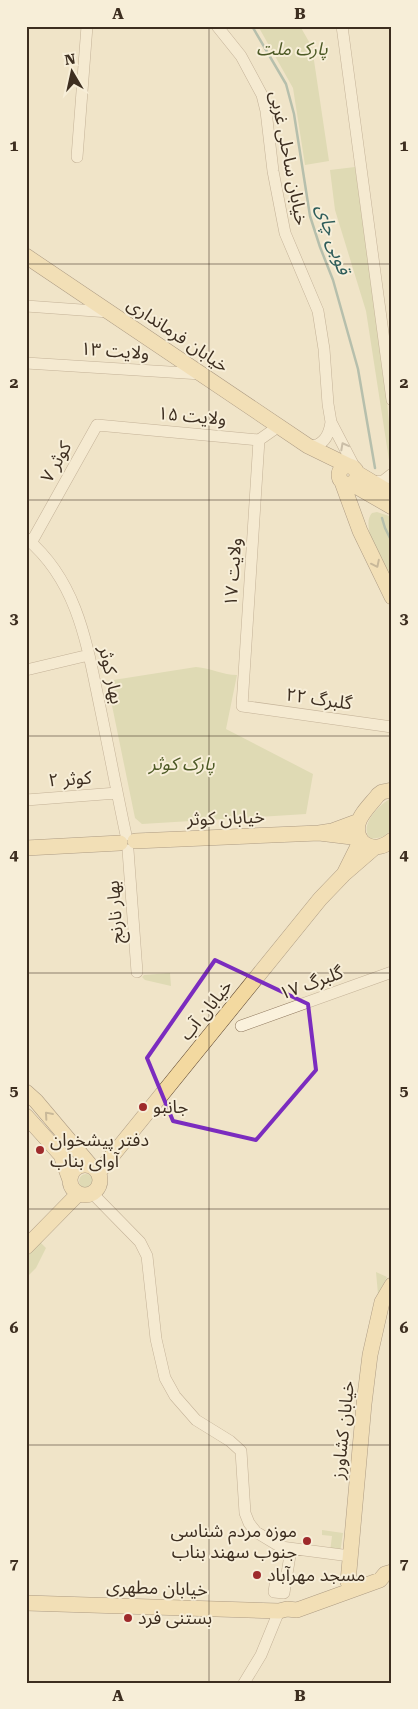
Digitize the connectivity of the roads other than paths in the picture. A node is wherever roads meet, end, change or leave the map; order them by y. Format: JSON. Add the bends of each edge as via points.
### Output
{"nodes":[{"id":1,"x":87,"y":26,"type":"edge"},
{"id":2,"x":217,"y":26,"type":"edge"},
{"id":3,"x":342,"y":26,"type":"edge"},
{"id":4,"x":77,"y":157,"type":"dead end"},
{"id":5,"x":27,"y":258,"type":"edge"},
{"id":6,"x":26,"y":306,"type":"edge"},
{"id":7,"x":109,"y":312,"type":"junction"},
{"id":8,"x":26,"y":363,"type":"edge"},
{"id":9,"x":202,"y":374,"type":"junction"},
{"id":10,"x":392,"y":400,"type":"edge"},
{"id":11,"x":331,"y":422,"type":"junction"},
{"id":12,"x":97,"y":425,"type":"joint"},
{"id":13,"x":279,"y":426,"type":"junction"},
{"id":14,"x":259,"y":440,"type":"junction"},
{"id":15,"x":308,"y":446,"type":"junction"},
{"id":16,"x":392,"y":474,"type":"edge"},
{"id":17,"x":354,"y":478,"type":"junction"},
{"id":18,"x":392,"y":494,"type":"edge"},
{"id":19,"x":392,"y":507,"type":"edge"},
{"id":20,"x":29,"y":541,"type":"edge"},
{"id":21,"x":392,"y":597,"type":"edge"},
{"id":22,"x":89,"y":655,"type":"junction"},
{"id":23,"x":26,"y":670,"type":"edge"},
{"id":24,"x":242,"y":706,"type":"joint"},
{"id":25,"x":392,"y":727,"type":"edge"},
{"id":26,"x":392,"y":790,"type":"edge"},
{"id":27,"x":117,"y":793,"type":"junction"},
{"id":28,"x":26,"y":800,"type":"edge"},
{"id":29,"x":359,"y":820,"type":"junction"},
{"id":30,"x":319,"y":833,"type":"junction"},
{"id":31,"x":360,"y":839,"type":"junction"},
{"id":32,"x":392,"y":840,"type":"edge"},
{"id":33,"x":127,"y":842,"type":"junction"},
{"id":34,"x":26,"y":848,"type":"edge"},
{"id":35,"x":374,"y":848,"type":"junction"},
{"id":36,"x":344,"y":874,"type":"junction"},
{"id":37,"x":138,"y":972,"type":"dead end"},
{"id":38,"x":392,"y":972,"type":"edge"},
{"id":39,"x":241,"y":1026,"type":"dead end"},
{"id":40,"x":26,"y":1092,"type":"edge"},
{"id":41,"x":26,"y":1116,"type":"edge"},
{"id":42,"x":94,"y":1168,"type":"junction"},
{"id":43,"x":70,"y":1180,"type":"junction"},
{"id":44,"x":86,"y":1194,"type":"junction"},
{"id":45,"x":26,"y":1247,"type":"edge"},
{"id":46,"x":392,"y":1285,"type":"edge"},
{"id":47,"x":291,"y":1549,"type":"junction"},
{"id":48,"x":350,"y":1556,"type":"junction"},
{"id":49,"x":388,"y":1573,"type":"edge"},
{"id":50,"x":286,"y":1580,"type":"dead end"},
{"id":51,"x":348,"y":1582,"type":"junction"},
{"id":52,"x":26,"y":1603,"type":"edge"},
{"id":53,"x":283,"y":1610,"type":"junction"},
{"id":54,"x":244,"y":1683,"type":"edge"}],
"edges":[{"from":1,"to":4,"type":"street"},
{"from":2,"to":11,"type":"street","name":"خیابان ساحلی غربی","via":[[241,56],[262,95],[285,233],[318,311]]},
{"from":3,"to":10,"type":"street"},
{"from":5,"to":7,"type":"main road","name":"خیابان فرمانداری"},
{"from":6,"to":7,"type":"street"},
{"from":7,"to":9,"type":"main road","name":"خیابان فرمانداری"},
{"from":8,"to":9,"type":"street","name":"ولایت ۱۳"},
{"from":9,"to":13,"type":"main road","name":"خیابان فرمانداری"},
{"from":11,"to":15,"type":"street","via":[[322,442]]},
{"from":17,"to":11,"type":"street","name":"خیابان ساحلی غربی","one_way":true},
{"from":12,"to":14,"type":"street","name":"ولایت ۱۵"},
{"from":12,"to":20,"type":"street","name":"کوثر ۷"},
{"from":13,"to":14,"type":"street"},
{"from":13,"to":15,"type":"main road","name":"خیابان فرمانداری"},
{"from":14,"to":24,"type":"street","name":"ولایت ۱۷"},
{"from":15,"to":17,"type":"main road","name":"خیابان فرمانداری"},
{"from":16,"to":17,"type":"street","via":[[383,481]]},
{"from":17,"to":18,"type":"main road","name":"خیابان فرمانداری"},
{"from":17,"to":19,"type":"main road","name":"خیابان فرمانداری"},
{"from":17,"to":21,"type":"main road","one_way":true,"via":[[360,531]]},
{"from":20,"to":22,"type":"street","name":"بهار کوثر","via":[[61,578],[78,614]]},
{"from":22,"to":23,"type":"street"},
{"from":22,"to":27,"type":"street","name":"بهار کوثر"},
{"from":24,"to":25,"type":"street","name":"گلبرگ ۲۲"},
{"from":26,"to":29,"type":"main road","via":[[378,795]]},
{"from":27,"to":28,"type":"street","name":"کوثر ۲"},
{"from":27,"to":33,"type":"street","name":"بهار کوثر"},
{"from":29,"to":30,"type":"main road","name":"خیابان کوثر"},
{"from":29,"to":31,"type":"main road"},
{"from":30,"to":31,"type":"main road","name":"خیابان کوثر"},
{"from":30,"to":33,"type":"main road","name":"خیابان کوثر"},
{"from":31,"to":35,"type":"main road"},
{"from":31,"to":36,"type":"main road","name":"خیابان آب"},
{"from":32,"to":35,"type":"main road","name":"خیابان آب","via":[[387,845]]},
{"from":33,"to":34,"type":"main road","name":"خیابان کوثر"},
{"from":33,"to":37,"type":"street","name":"بهار نارنج"},
{"from":35,"to":36,"type":"main road","name":"خیابان آب"},
{"from":36,"to":42,"type":"main road","name":"خیابان آب"},
{"from":38,"to":39,"type":"street","name":"گلبرگ ۱۷"},
{"from":42,"to":40,"type":"main road","one_way":true},
{"from":41,"to":43,"type":"main road","via":[[62,1155]]},
{"from":42,"to":43,"type":"main road","via":[[85,1164],[76,1168]]},
{"from":42,"to":44,"type":"main road","via":[[101,1182],[97,1191]]},
{"from":43,"to":44,"type":"main road","via":[[72,1188]]},
{"from":44,"to":45,"type":"main road"},
{"from":44,"to":47,"type":"street","via":[[144,1248],[156,1339],[168,1385],[196,1420],[241,1451],[244,1513],[249,1524],[265,1539]]},
{"from":46,"to":48,"type":"main road","name":"خیابان کشاورز","via":[[382,1302],[370,1355]]},
{"from":47,"to":48,"type":"street"},
{"from":47,"to":50,"type":"street"},
{"from":48,"to":51,"type":"main road","name":"خیابان کشاورز"},
{"from":49,"to":51,"type":"main road","name":"خیابان مطهری","via":[[376,1572]]},
{"from":49,"to":53,"type":"main road","name":"خیابان مطهری","via":[[380,1580],[297,1610]]},
{"from":51,"to":53,"type":"main road","name":"خیابان مطهری","via":[[294,1601]]},
{"from":52,"to":53,"type":"main road","name":"خیابان مطهری"},
{"from":53,"to":54,"type":"street"}]}
